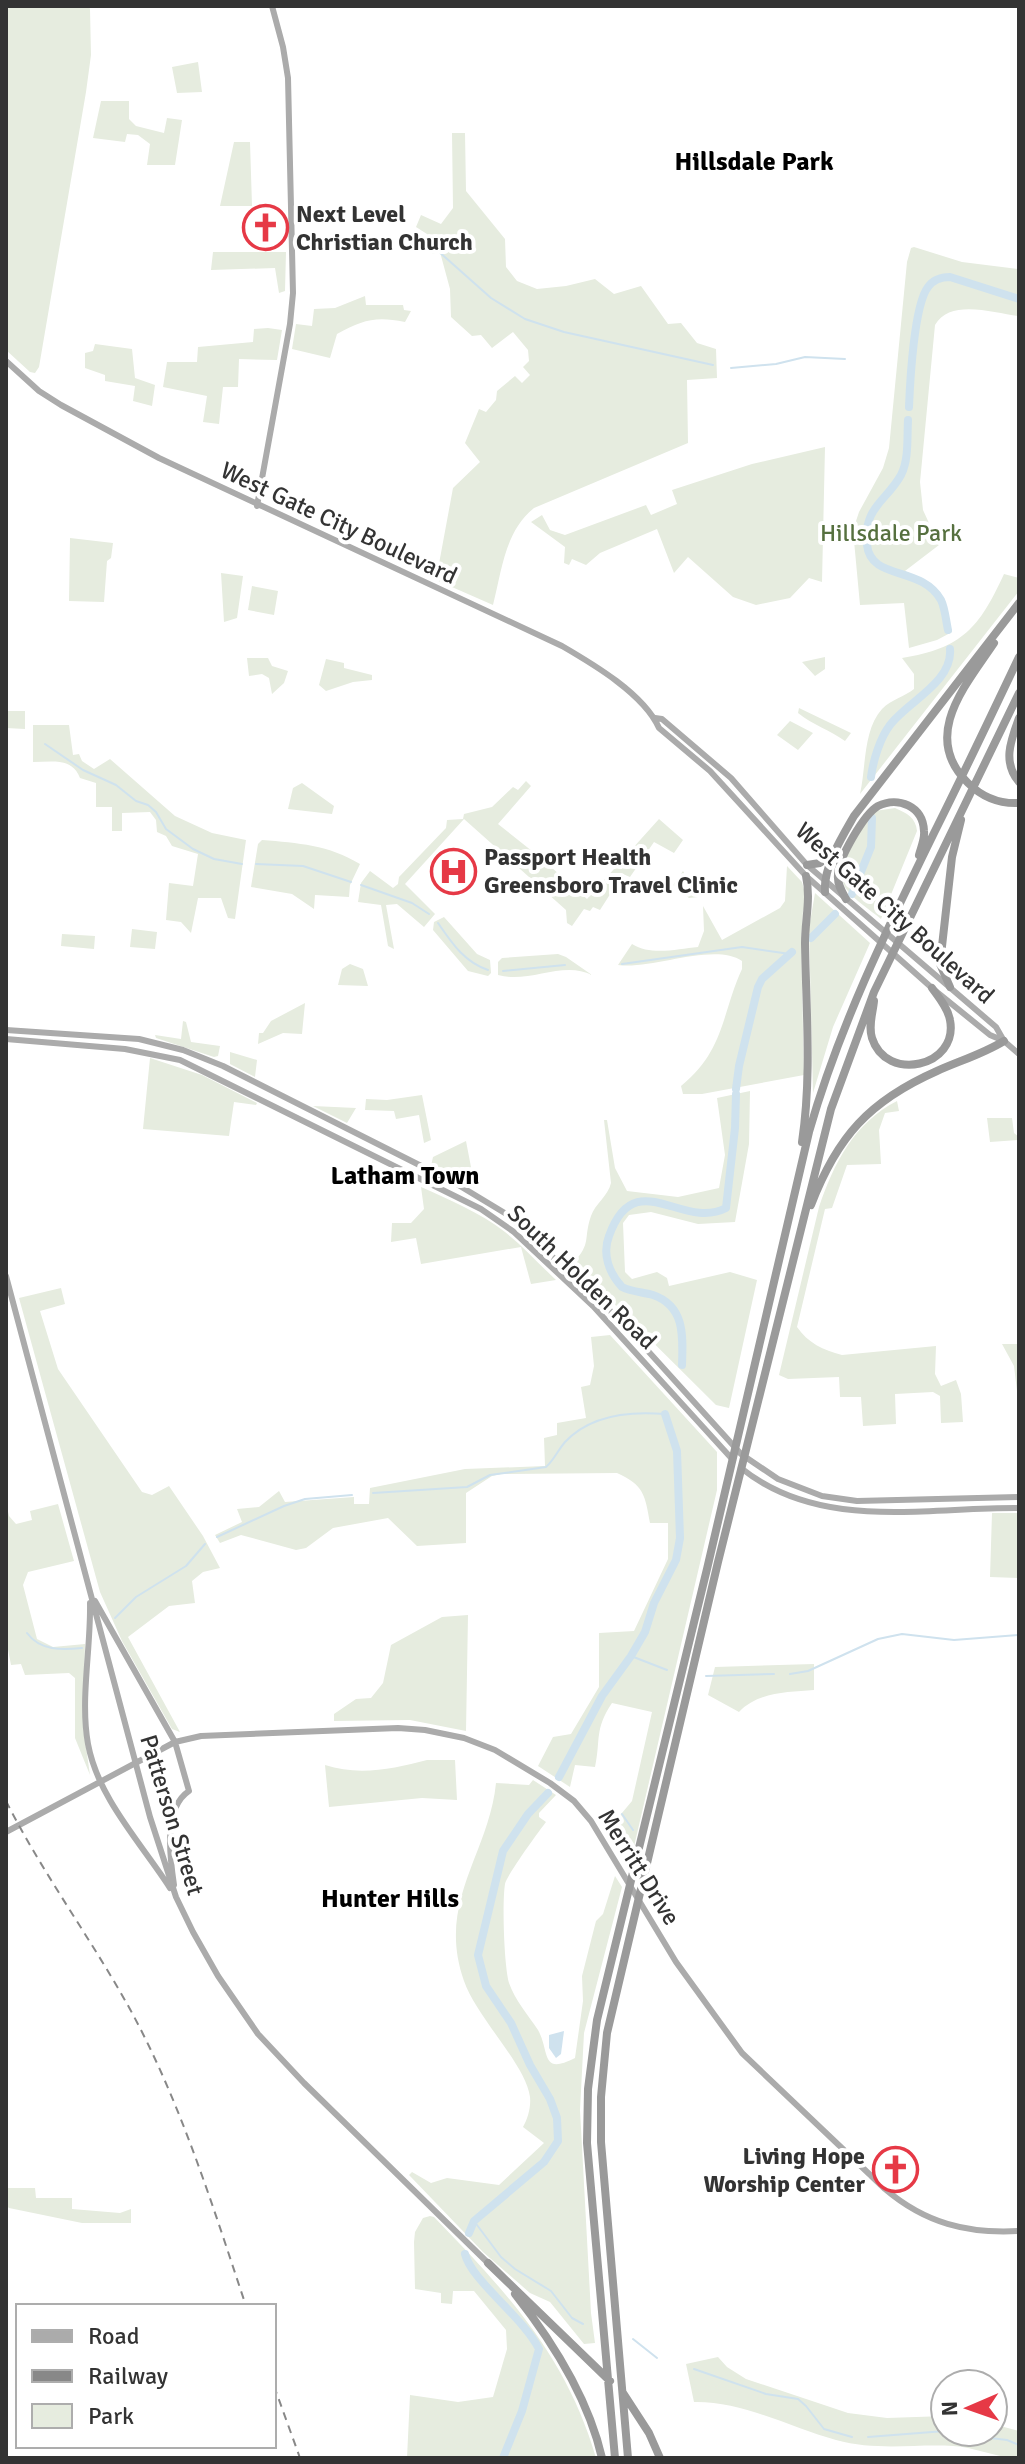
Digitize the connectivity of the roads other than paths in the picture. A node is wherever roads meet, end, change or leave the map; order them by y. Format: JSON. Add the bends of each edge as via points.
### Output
{"nodes":[{"id":1,"x":272,"y":6,"type":"edge"},
{"id":2,"x":6,"y":361,"type":"edge"},
{"id":3,"x":257,"y":506,"type":"junction"},
{"id":4,"x":1019,"y":604,"type":"edge"},
{"id":5,"x":1019,"y":657,"type":"edge"},
{"id":6,"x":1019,"y":693,"type":"edge"},
{"id":7,"x":655,"y":718,"type":"junction"},
{"id":8,"x":1019,"y":718,"type":"edge"},
{"id":9,"x":1019,"y":782,"type":"edge"},
{"id":10,"x":972,"y":788,"type":"junction"},
{"id":11,"x":1019,"y":803,"type":"edge"},
{"id":12,"x":837,"y":849,"type":"junction"},
{"id":13,"x":807,"y":865,"type":"junction"},
{"id":14,"x":806,"y":876,"type":"junction"},
{"id":15,"x":825,"y":881,"type":"junction"},
{"id":16,"x":825,"y":892,"type":"junction"},
{"id":17,"x":846,"y":899,"type":"junction"},
{"id":18,"x":897,"y":908,"type":"junction"},
{"id":19,"x":950,"y":987,"type":"junction"},
{"id":20,"x":932,"y":988,"type":"junction"},
{"id":21,"x":874,"y":992,"type":"junction"},
{"id":22,"x":6,"y":1030,"type":"edge"},
{"id":23,"x":16,"y":1030,"type":"junction"},
{"id":24,"x":6,"y":1037,"type":"edge"},
{"id":25,"x":1004,"y":1041,"type":"junction"},
{"id":26,"x":1019,"y":1054,"type":"edge"},
{"id":27,"x":787,"y":1227,"type":"junction"},
{"id":28,"x":800,"y":1231,"type":"junction"},
{"id":29,"x":6,"y":1276,"type":"edge"},
{"id":30,"x":1019,"y":1497,"type":"edge"},
{"id":31,"x":1019,"y":1508,"type":"edge"},
{"id":32,"x":89,"y":1591,"type":"junction"},
{"id":33,"x":175,"y":1742,"type":"junction"},
{"id":34,"x":100,"y":1783,"type":"junction"},
{"id":35,"x":6,"y":1832,"type":"edge"},
{"id":36,"x":176,"y":1897,"type":"junction"},
{"id":37,"x":1019,"y":2231,"type":"edge"},
{"id":38,"x":488,"y":2263,"type":"junction"},
{"id":39,"x":602,"y":2458,"type":"edge"},
{"id":40,"x":615,"y":2458,"type":"edge"},
{"id":41,"x":628,"y":2458,"type":"edge"},
{"id":42,"x":660,"y":2458,"type":"edge"}],
"edges":[{"from":1,"to":3,"type":"main road","via":[[288,78],[293,293]]},
{"from":2,"to":3,"type":"main road","name":"West Gate City Boulevard","via":[[63,407]]},
{"from":3,"to":7,"type":"main road","name":"West Gate City Boulevard","via":[[562,646],[613,679]]},
{"from":4,"to":11,"type":"highway","via":[[953,705],[947,736],[953,763],[968,783],[984,796]]},
{"from":4,"to":12,"type":"highway","via":[[888,770]]},
{"from":5,"to":18,"type":"highway"},
{"from":6,"to":10,"type":"highway"},
{"from":7,"to":13,"type":"main road","name":"West Gate City Boulevard","via":[[731,778]]},
{"from":7,"to":14,"type":"main road","name":"West Gate City Boulevard","via":[[659,728],[710,771]]},
{"from":8,"to":9,"type":"highway","via":[[1009,757]]},
{"from":10,"to":19,"type":"highway","via":[[952,857],[942,936],[940,964]]},
{"from":10,"to":21,"type":"highway"},
{"from":12,"to":13,"type":"highway","via":[[820,863]]},
{"from":12,"to":15,"type":"highway"},
{"from":13,"to":15,"type":"main road","name":"West Gate City Boulevard"},
{"from":14,"to":16,"type":"main road","name":"West Gate City Boulevard"},
{"from":14,"to":27,"type":"highway","via":[[808,1082]]},
{"from":15,"to":16,"type":"highway"},
{"from":15,"to":17,"type":"main road","name":"West Gate City Boulevard"},
{"from":16,"to":20,"type":"main road","name":"West Gate City Boulevard"},
{"from":17,"to":18,"type":"highway","via":[[838,876],[851,842],[873,810],[902,802],[919,815],[924,830]]},
{"from":17,"to":19,"type":"main road","name":"West Gate City Boulevard"},
{"from":18,"to":27,"type":"highway","via":[[824,1081]]},
{"from":19,"to":25,"type":"main road","name":"West Gate City Boulevard","via":[[996,1027]]},
{"from":20,"to":21,"type":"highway","via":[[951,1022],[949,1040],[936,1057],[915,1065],[898,1064],[878,1050],[870,1028]]},
{"from":20,"to":25,"type":"main road","name":"West Gate City Boulevard"},
{"from":21,"to":28,"type":"highway","via":[[831,1109]]},
{"from":22,"to":23,"type":"main road","name":"South Holden Road"},
{"from":23,"to":24,"type":"main road"},
{"from":23,"to":30,"type":"main road","name":"South Holden Road","via":[[127,1037],[183,1050],[480,1197],[522,1226],[590,1289],[741,1454],[797,1488],[845,1500]]},
{"from":24,"to":31,"type":"main road","name":"South Holden Road","via":[[180,1060],[481,1209],[514,1232],[593,1306],[718,1446],[760,1481],[798,1500],[841,1510]]},
{"from":25,"to":26,"type":"main road","name":"West Gate City Boulevard"},
{"from":25,"to":28,"type":"highway","via":[[908,1084],[864,1117],[832,1156]]},
{"from":27,"to":40,"type":"highway","via":[[597,2020],[587,2143]]},
{"from":28,"to":41,"type":"highway","via":[[607,2033],[601,2142]]},
{"from":29,"to":32,"type":"main road","name":"Patterson Street"},
{"from":32,"to":33,"type":"main road"},
{"from":32,"to":34,"type":"main road","via":[[86,1728]]},
{"from":32,"to":36,"type":"main road","name":"Patterson Street"},
{"from":33,"to":34,"type":"main road","name":"Merritt Drive"},
{"from":33,"to":36,"type":"main road","via":[[189,1791],[177,1805],[172,1834]]},
{"from":33,"to":37,"type":"main road","name":"Merritt Drive","via":[[215,1735],[398,1728],[464,1738],[495,1750],[574,1801],[742,2053],[885,2189],[942,2224]]},
{"from":34,"to":35,"type":"main road","name":"Merritt Drive"},
{"from":34,"to":36,"type":"main road"},
{"from":36,"to":38,"type":"main road","name":"Patterson Street","via":[[204,1953],[258,2034]]},
{"from":38,"to":39,"type":"highway","via":[[558,2355]]},
{"from":38,"to":42,"type":"highway","via":[[628,2398]]}]}
